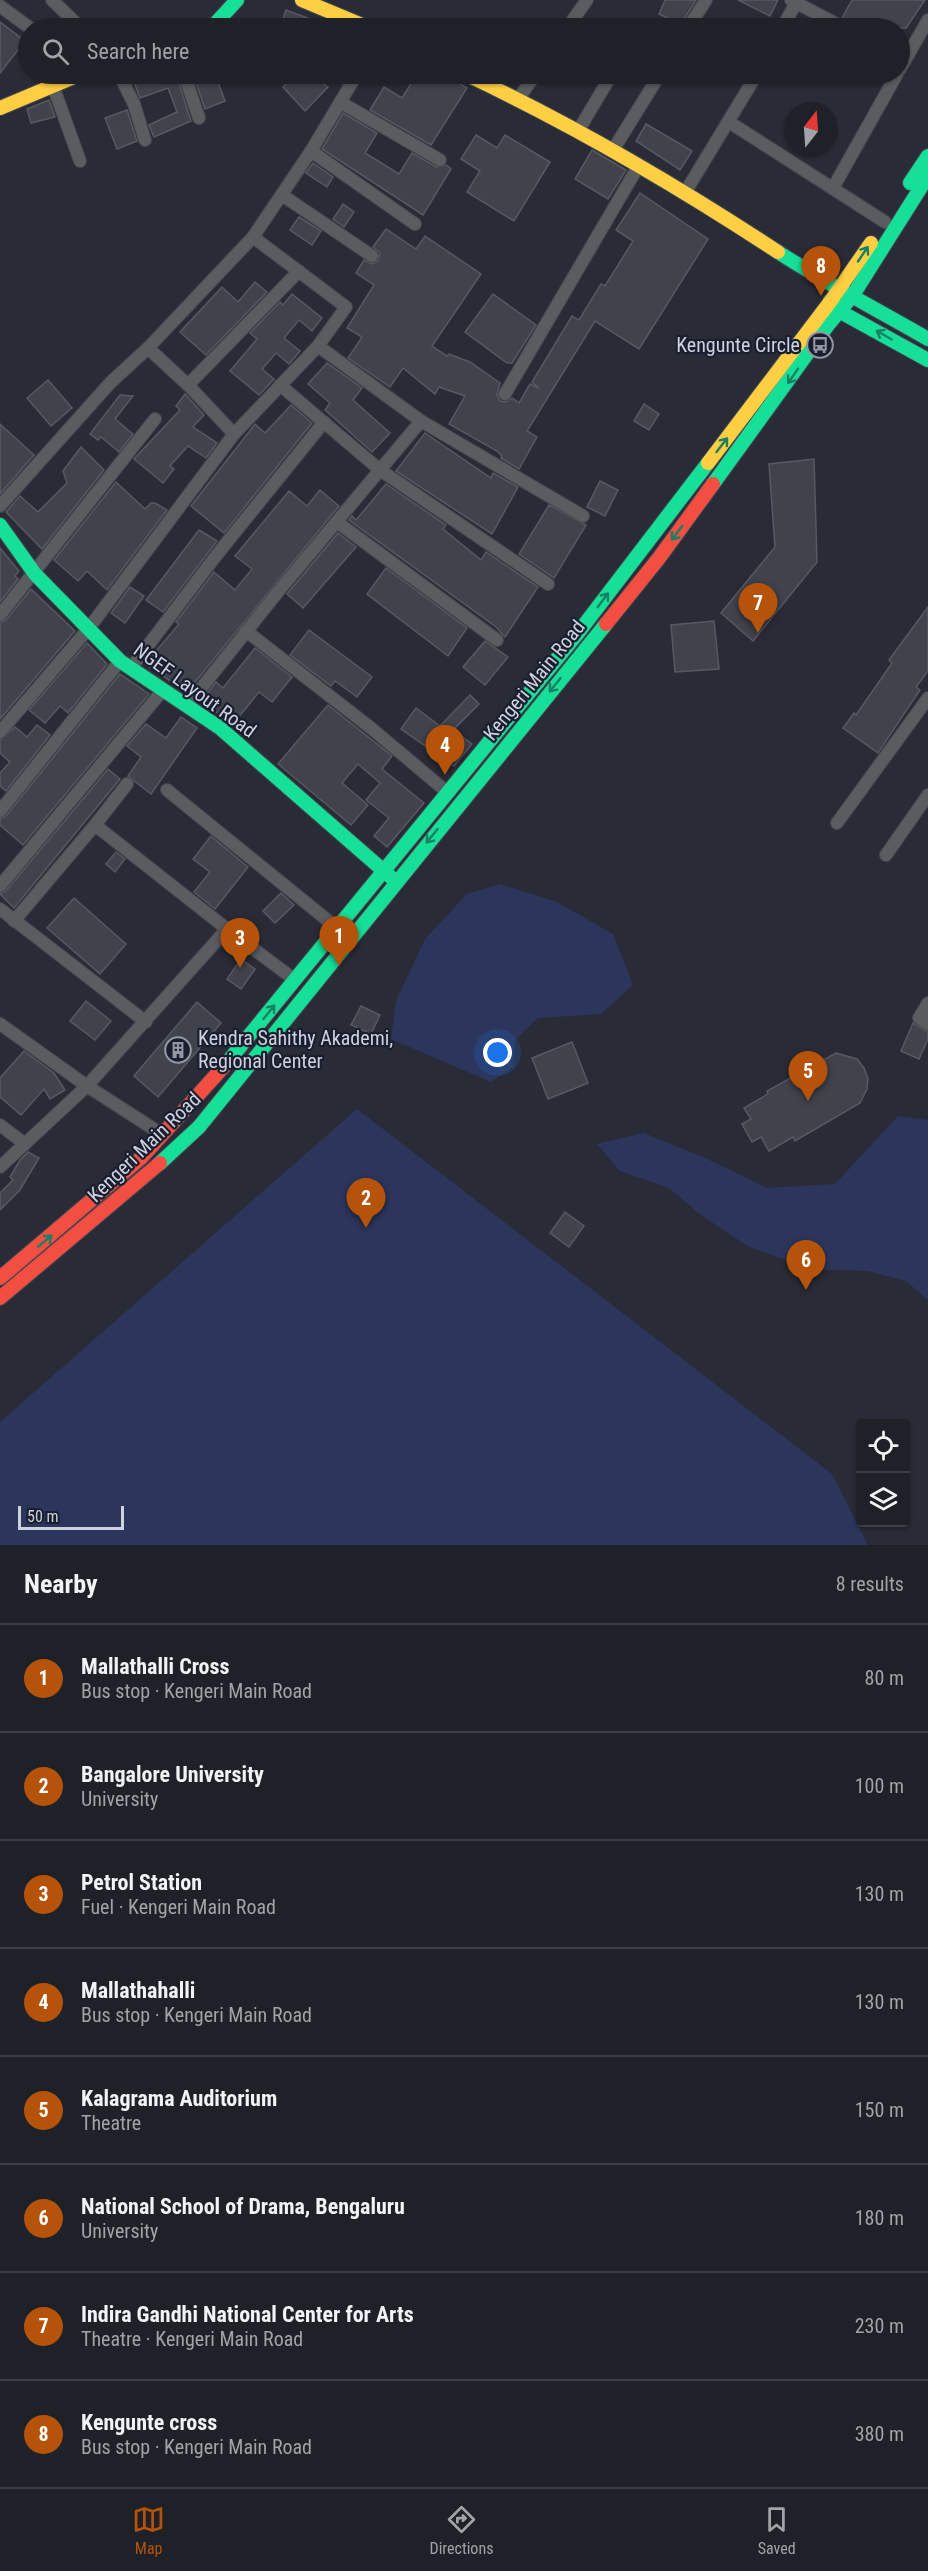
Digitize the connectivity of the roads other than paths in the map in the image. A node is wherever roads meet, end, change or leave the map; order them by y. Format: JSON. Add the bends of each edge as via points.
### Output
{"nodes":[{"id":1,"x":52,"y":0,"type":"edge"},
{"id":2,"x":237,"y":0,"type":"edge"},
{"id":3,"x":302,"y":0,"type":"edge"},
{"id":4,"x":587,"y":0,"type":"edge"},
{"id":5,"x":706,"y":0,"type":"edge"},
{"id":6,"x":794,"y":1,"type":"edge"},
{"id":7,"x":0,"y":6,"type":"edge"},
{"id":8,"x":71,"y":18,"type":"edge"},
{"id":9,"x":220,"y":18,"type":"edge"},
{"id":10,"x":345,"y":18,"type":"edge"},
{"id":11,"x":574,"y":18,"type":"edge"},
{"id":12,"x":694,"y":18,"type":"edge"},
{"id":13,"x":786,"y":18,"type":"edge"},
{"id":14,"x":825,"y":18,"type":"edge"},
{"id":15,"x":18,"y":19,"type":"edge"},
{"id":16,"x":928,"y":20,"type":"edge"},
{"id":17,"x":910,"y":49,"type":"edge"},
{"id":18,"x":57,"y":84,"type":"edge"},
{"id":19,"x":124,"y":84,"type":"edge"},
{"id":20,"x":187,"y":84,"type":"edge"},
{"id":21,"x":350,"y":84,"type":"edge"},
{"id":22,"x":486,"y":84,"type":"edge"},
{"id":23,"x":529,"y":84,"type":"edge"},
{"id":24,"x":606,"y":84,"type":"edge"},
{"id":25,"x":654,"y":84,"type":"edge"},
{"id":26,"x":751,"y":84,"type":"edge"},
{"id":27,"x":891,"y":84,"type":"edge"},
{"id":28,"x":53,"y":86,"type":"junction"},
{"id":29,"x":518,"y":99,"type":"junction"},
{"id":30,"x":340,"y":102,"type":"junction"},
{"id":31,"x":0,"y":108,"type":"edge"},
{"id":32,"x":199,"y":118,"type":"dead end"},
{"id":33,"x":729,"y":122,"type":"junction"},
{"id":34,"x":578,"y":130,"type":"junction"},
{"id":35,"x":145,"y":140,"type":"dead end"},
{"id":36,"x":613,"y":150,"type":"junction"},
{"id":37,"x":311,"y":151,"type":"junction"},
{"id":38,"x":928,"y":156,"type":"edge"},
{"id":39,"x":440,"y":160,"type":"dead end"},
{"id":40,"x":80,"y":161,"type":"dead end"},
{"id":41,"x":639,"y":165,"type":"junction"},
{"id":42,"x":928,"y":176,"type":"edge"},
{"id":43,"x":833,"y":189,"type":"junction"},
{"id":44,"x":686,"y":191,"type":"junction"},
{"id":45,"x":282,"y":195,"type":"junction"},
{"id":46,"x":885,"y":222,"type":"junction"},
{"id":47,"x":415,"y":224,"type":"dead end"},
{"id":48,"x":253,"y":237,"type":"junction"},
{"id":49,"x":372,"y":256,"type":"dead end"},
{"id":50,"x":299,"y":271,"type":"junction"},
{"id":51,"x":823,"y":282,"type":"junction"},
{"id":52,"x":839,"y":290,"type":"junction"},
{"id":53,"x":853,"y":295,"type":"junction"},
{"id":54,"x":835,"y":307,"type":"junction"},
{"id":55,"x":928,"y":339,"type":"edge"},
{"id":56,"x":318,"y":346,"type":"junction"},
{"id":57,"x":148,"y":348,"type":"junction"},
{"id":58,"x":928,"y":360,"type":"edge"},
{"id":59,"x":188,"y":385,"type":"junction"},
{"id":60,"x":280,"y":385,"type":"junction"},
{"id":61,"x":505,"y":394,"type":"dead end"},
{"id":62,"x":155,"y":420,"type":"dead end"},
{"id":63,"x":324,"y":422,"type":"junction"},
{"id":64,"x":421,"y":422,"type":"junction"},
{"id":65,"x":234,"y":434,"type":"junction"},
{"id":66,"x":380,"y":470,"type":"junction"},
{"id":67,"x":0,"y":506,"type":"edge"},
{"id":68,"x":583,"y":516,"type":"dead end"},
{"id":69,"x":337,"y":522,"type":"junction"},
{"id":70,"x":0,"y":525,"type":"edge"},
{"id":71,"x":34,"y":574,"type":"junction"},
{"id":72,"x":548,"y":584,"type":"dead end"},
{"id":73,"x":0,"y":615,"type":"edge"},
{"id":74,"x":89,"y":628,"type":"junction"},
{"id":75,"x":246,"y":631,"type":"junction"},
{"id":76,"x":497,"y":640,"type":"dead end"},
{"id":77,"x":126,"y":665,"type":"junction"},
{"id":78,"x":163,"y":690,"type":"junction"},
{"id":79,"x":928,"y":698,"type":"edge"},
{"id":80,"x":187,"y":706,"type":"junction"},
{"id":81,"x":923,"y":712,"type":"edge"},
{"id":82,"x":0,"y":732,"type":"edge"},
{"id":83,"x":127,"y":784,"type":"dead end"},
{"id":84,"x":167,"y":790,"type":"dead end"},
{"id":85,"x":447,"y":792,"type":"junction"},
{"id":86,"x":928,"y":795,"type":"edge"},
{"id":87,"x":0,"y":811,"type":"edge"},
{"id":88,"x":837,"y":823,"type":"dead end"},
{"id":89,"x":95,"y":825,"type":"junction"},
{"id":90,"x":886,"y":855,"type":"dead end"},
{"id":91,"x":383,"y":871,"type":"junction"},
{"id":92,"x":396,"y":881,"type":"junction"},
{"id":93,"x":0,"y":886,"type":"edge"},
{"id":94,"x":0,"y":909,"type":"edge"},
{"id":95,"x":14,"y":921,"type":"junction"},
{"id":96,"x":337,"y":928,"type":"junction"},
{"id":97,"x":227,"y":929,"type":"junction"},
{"id":98,"x":296,"y":980,"type":"junction"},
{"id":99,"x":928,"y":1003,"type":"edge"},
{"id":100,"x":146,"y":1023,"type":"junction"},
{"id":101,"x":0,"y":1024,"type":"edge"},
{"id":102,"x":928,"y":1024,"type":"edge"},
{"id":103,"x":87,"y":1086,"type":"junction"},
{"id":104,"x":0,"y":1125,"type":"edge"},
{"id":105,"x":163,"y":1135,"type":"junction"},
{"id":106,"x":25,"y":1143,"type":"junction"},
{"id":107,"x":0,"y":1167,"type":"edge"},
{"id":108,"x":0,"y":1278,"type":"edge"},
{"id":109,"x":0,"y":1299,"type":"edge"}],
"edges":[{"from":1,"to":8,"type":"street"},
{"from":2,"to":9,"type":"main road"},
{"from":3,"to":10,"type":"main road"},
{"from":4,"to":11,"type":"street"},
{"from":5,"to":12,"type":"street"},
{"from":6,"to":13,"type":"street"},
{"from":6,"to":14,"type":"street"},
{"from":7,"to":15,"type":"street"},
{"from":16,"to":17,"type":"street"},
{"from":18,"to":28,"type":"main road"},
{"from":19,"to":35,"type":"street"},
{"from":20,"to":32,"type":"street"},
{"from":21,"to":30,"type":"street"},
{"from":22,"to":29,"type":"main road"},
{"from":23,"to":29,"type":"street"},
{"from":24,"to":34,"type":"street"},
{"from":25,"to":36,"type":"street"},
{"from":26,"to":33,"type":"street"},
{"from":27,"to":43,"type":"street"},
{"from":28,"to":31,"type":"main road"},
{"from":28,"to":40,"type":"street"},
{"from":29,"to":34,"type":"main road"},
{"from":30,"to":37,"type":"street"},
{"from":30,"to":39,"type":"street"},
{"from":33,"to":43,"type":"street"},
{"from":33,"to":44,"type":"street"},
{"from":34,"to":36,"type":"main road"},
{"from":36,"to":41,"type":"main road"},
{"from":37,"to":45,"type":"street"},
{"from":37,"to":47,"type":"street"},
{"from":38,"to":46,"type":"main road","name":"Kengeri Main Road"},
{"from":41,"to":44,"type":"main road"},
{"from":41,"to":61,"type":"street"},
{"from":42,"to":53,"type":"main road","name":"Kengeri Main Road"},
{"from":43,"to":46,"type":"street"},
{"from":44,"to":51,"type":"main road"},
{"from":45,"to":48,"type":"street"},
{"from":45,"to":49,"type":"street"},
{"from":52,"to":46,"type":"main road","name":"Kengeri Main Road","one_way":true},
{"from":48,"to":50,"type":"street"},
{"from":48,"to":57,"type":"street"},
{"from":50,"to":56,"type":"street","via":[[346,307]]},
{"from":50,"to":59,"type":"street"},
{"from":51,"to":52,"type":"main road"},
{"from":51,"to":54,"type":"main road"},
{"from":52,"to":53,"type":"main road"},
{"from":52,"to":54,"type":"main road","name":"Kengeri Main Road"},
{"from":53,"to":54,"type":"main road","name":"Kengeri Main Road"},
{"from":53,"to":55,"type":"main road"},
{"from":58,"to":54,"type":"main road","one_way":true},
{"from":85,"to":54,"type":"main road","name":"Kengeri Main Road","one_way":true},
{"from":54,"to":92,"type":"main road","name":"Kengeri Main Road","one_way":true,"via":[[659,558]]},
{"from":56,"to":60,"type":"street"},
{"from":56,"to":64,"type":"street"},
{"from":57,"to":59,"type":"street"},
{"from":57,"to":67,"type":"street","via":[[111,382]]},
{"from":59,"to":65,"type":"street"},
{"from":60,"to":63,"type":"street"},
{"from":60,"to":65,"type":"street"},
{"from":62,"to":71,"type":"street"},
{"from":63,"to":66,"type":"street"},
{"from":63,"to":77,"type":"street"},
{"from":64,"to":66,"type":"street"},
{"from":64,"to":68,"type":"street"},
{"from":65,"to":74,"type":"street"},
{"from":66,"to":69,"type":"street"},
{"from":66,"to":72,"type":"street"},
{"from":69,"to":75,"type":"street"},
{"from":69,"to":76,"type":"street"},
{"from":70,"to":71,"type":"main road","name":"NGEF Layout Road"},
{"from":71,"to":73,"type":"street"},
{"from":71,"to":74,"type":"main road","name":"NGEF Layout Road"},
{"from":74,"to":77,"type":"main road","name":"NGEF Layout Road"},
{"from":74,"to":82,"type":"street"},
{"from":75,"to":80,"type":"street"},
{"from":75,"to":85,"type":"street"},
{"from":77,"to":78,"type":"main road","name":"NGEF Layout Road"},
{"from":77,"to":87,"type":"street"},
{"from":78,"to":80,"type":"main road","name":"NGEF Layout Road"},
{"from":78,"to":93,"type":"street"},
{"from":79,"to":81,"type":"street"},
{"from":80,"to":91,"type":"main road","name":"NGEF Layout Road","via":[[220,728]]},
{"from":81,"to":88,"type":"street"},
{"from":83,"to":89,"type":"street"},
{"from":84,"to":96,"type":"street"},
{"from":85,"to":91,"type":"main road","name":"Kengeri Main Road"},
{"from":86,"to":90,"type":"street"},
{"from":89,"to":95,"type":"street"},
{"from":89,"to":97,"type":"street"},
{"from":91,"to":92,"type":"main road","name":"NGEF Layout Road"},
{"from":91,"to":96,"type":"main road","name":"Kengeri Main Road"},
{"from":92,"to":109,"type":"main road","name":"Kengeri Main Road","via":[[199,1127]]},
{"from":94,"to":95,"type":"street"},
{"from":95,"to":100,"type":"street"},
{"from":96,"to":98,"type":"main road","name":"Kengeri Main Road"},
{"from":97,"to":98,"type":"street"},
{"from":97,"to":100,"type":"street"},
{"from":105,"to":98,"type":"main road","name":"Kengeri Main Road","one_way":true},
{"from":99,"to":102,"type":"street","via":[[919,1018]]},
{"from":100,"to":103,"type":"street"},
{"from":101,"to":103,"type":"street"},
{"from":103,"to":105,"type":"street"},
{"from":103,"to":106,"type":"street"},
{"from":104,"to":106,"type":"street"},
{"from":108,"to":105,"type":"main road","name":"Kengeri Main Road","one_way":true},
{"from":106,"to":107,"type":"street"}]}
